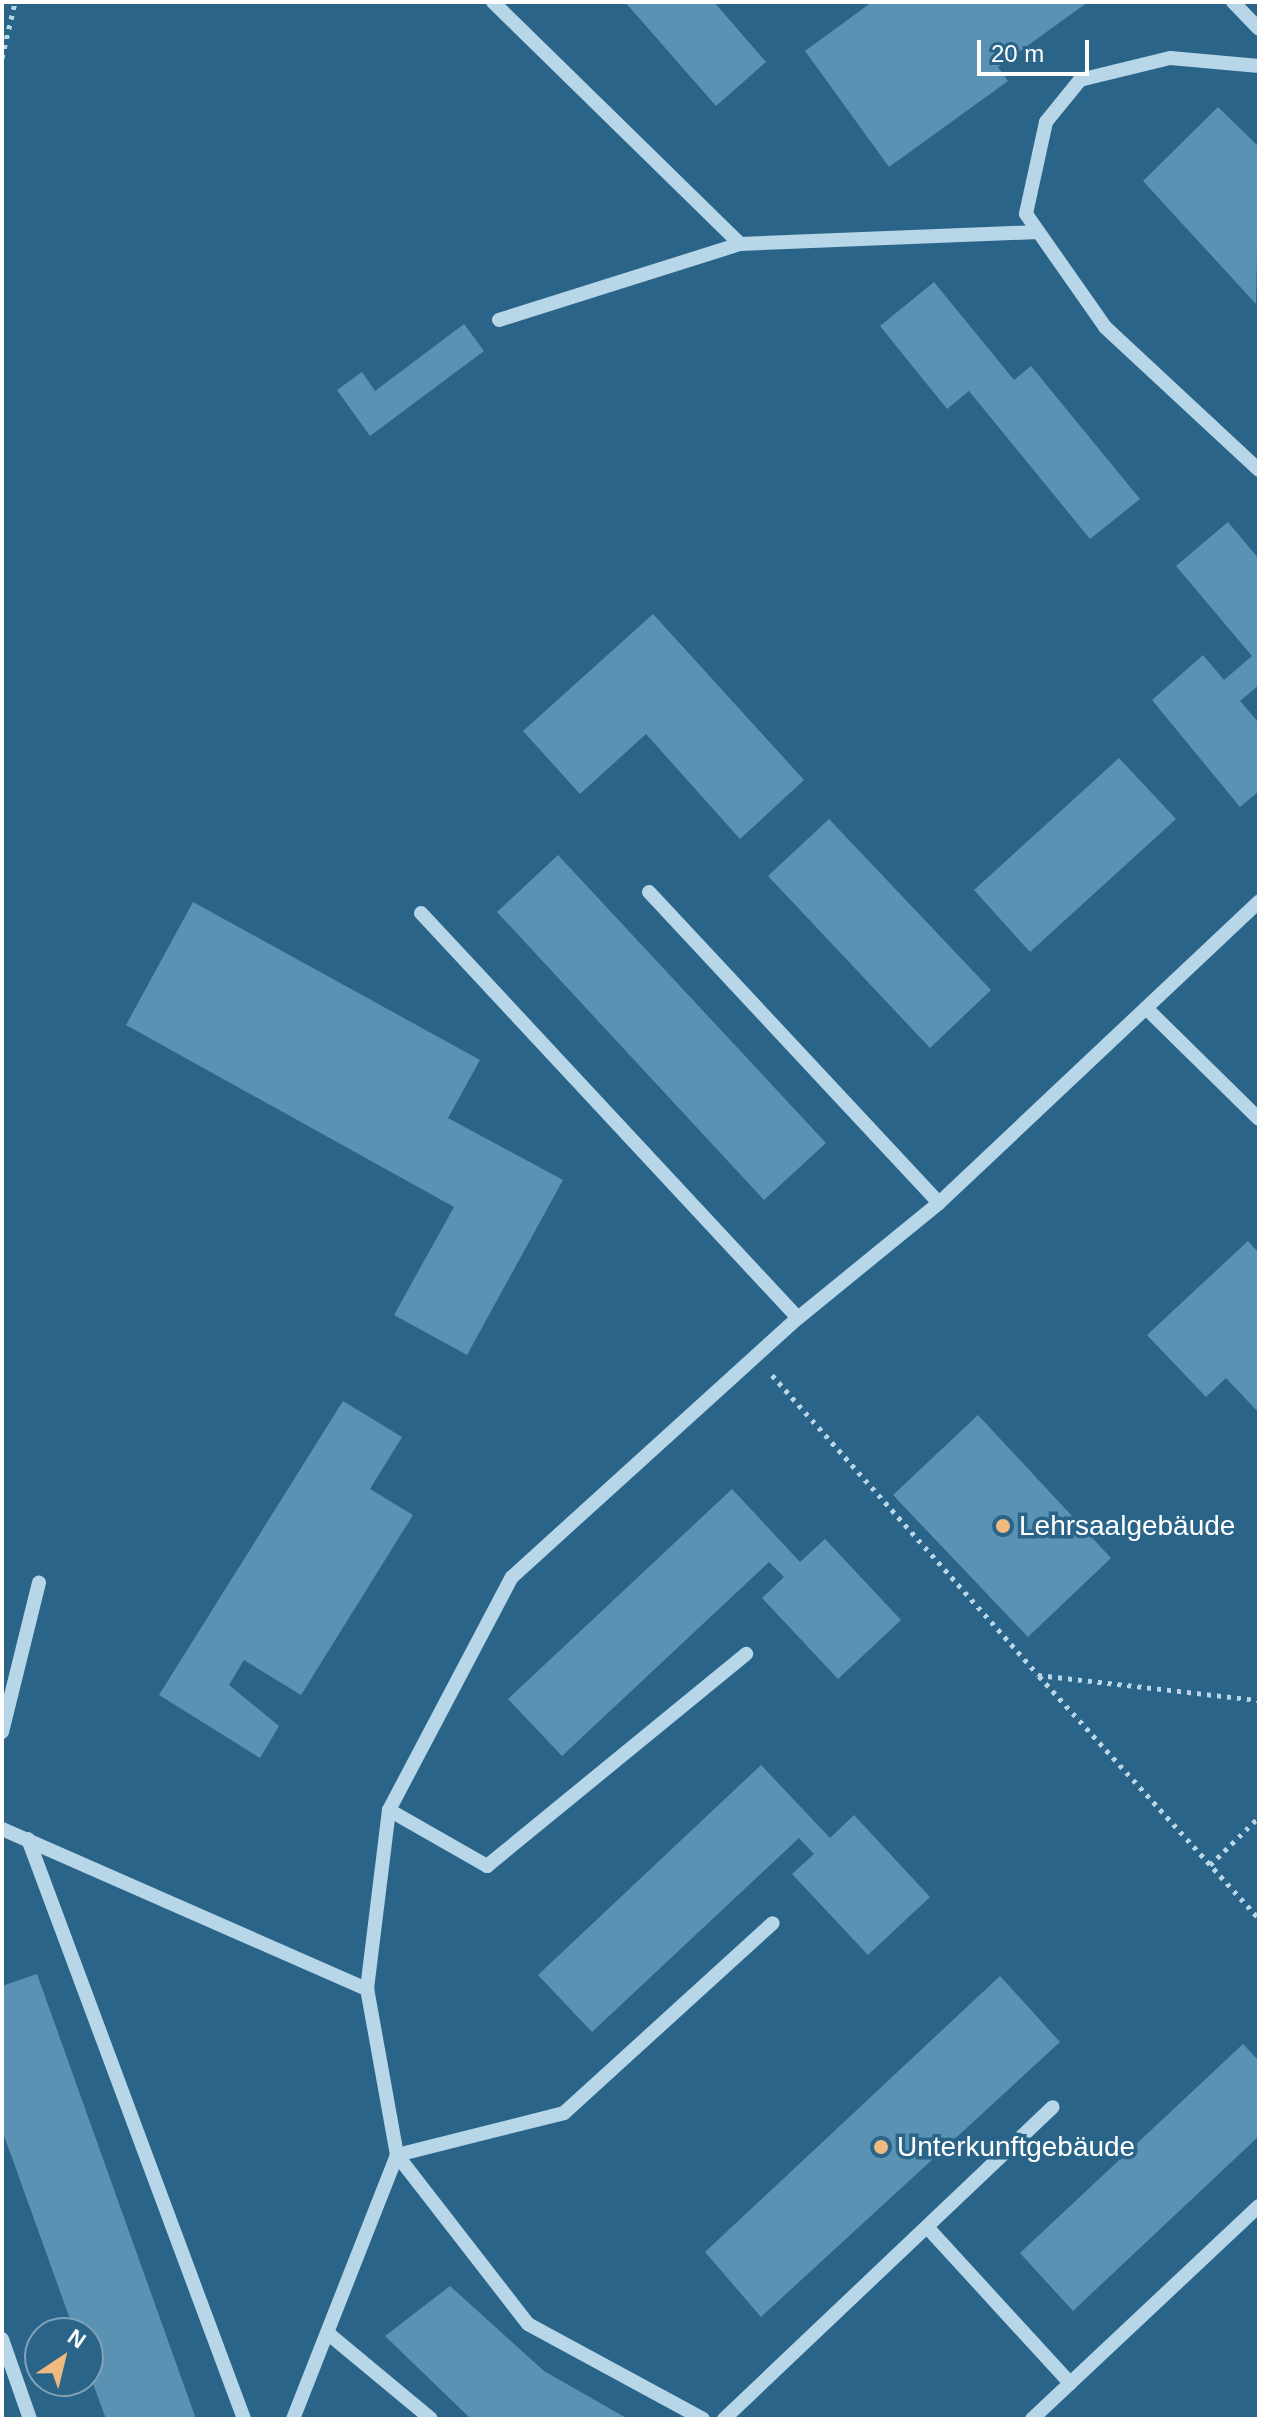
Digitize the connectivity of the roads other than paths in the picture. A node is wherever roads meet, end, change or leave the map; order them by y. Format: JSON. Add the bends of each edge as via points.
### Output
{"nodes":[{"id":1,"x":493,"y":2,"type":"edge"},
{"id":2,"x":1233,"y":2,"type":"edge"},
{"id":3,"x":1259,"y":29,"type":"edge"},
{"id":4,"x":1259,"y":66,"type":"edge"},
{"id":5,"x":1038,"y":232,"type":"junction"},
{"id":6,"x":740,"y":244,"type":"junction"},
{"id":7,"x":499,"y":320,"type":"dead end"},
{"id":8,"x":1259,"y":470,"type":"edge"},
{"id":9,"x":649,"y":892,"type":"dead end"},
{"id":10,"x":1259,"y":901,"type":"edge"},
{"id":11,"x":421,"y":913,"type":"dead end"},
{"id":12,"x":1146,"y":1008,"type":"junction"},
{"id":13,"x":1259,"y":1119,"type":"edge"},
{"id":14,"x":939,"y":1203,"type":"junction"},
{"id":15,"x":798,"y":1318,"type":"junction"},
{"id":16,"x":39,"y":1582,"type":"dead end"},
{"id":17,"x":746,"y":1654,"type":"dead end"},
{"id":18,"x":2,"y":1732,"type":"edge"},
{"id":19,"x":389,"y":1810,"type":"junction"},
{"id":20,"x":2,"y":1829,"type":"edge"},
{"id":21,"x":28,"y":1839,"type":"junction"},
{"id":22,"x":773,"y":1923,"type":"dead end"},
{"id":23,"x":367,"y":1989,"type":"junction"},
{"id":24,"x":1053,"y":2107,"type":"dead end"},
{"id":25,"x":397,"y":2155,"type":"junction"},
{"id":26,"x":1259,"y":2206,"type":"edge"},
{"id":27,"x":927,"y":2227,"type":"junction"},
{"id":28,"x":330,"y":2335,"type":"junction"},
{"id":29,"x":2,"y":2339,"type":"edge"},
{"id":30,"x":1070,"y":2383,"type":"junction"},
{"id":31,"x":30,"y":2419,"type":"edge"},
{"id":32,"x":244,"y":2419,"type":"edge"},
{"id":33,"x":293,"y":2419,"type":"edge"},
{"id":34,"x":431,"y":2419,"type":"edge"},
{"id":35,"x":703,"y":2419,"type":"edge"},
{"id":36,"x":724,"y":2419,"type":"edge"},
{"id":37,"x":1032,"y":2419,"type":"edge"}],
"edges":[{"from":1,"to":6,"type":"lane"},
{"from":2,"to":3,"type":"lane"},
{"from":4,"to":5,"type":"lane","via":[[1170,58],[1080,80],[1046,122],[1026,214]]},
{"from":5,"to":6,"type":"lane"},
{"from":5,"to":8,"type":"lane","via":[[1105,327]]},
{"from":6,"to":7,"type":"lane"},
{"from":9,"to":14,"type":"lane"},
{"from":10,"to":12,"type":"lane"},
{"from":11,"to":15,"type":"lane"},
{"from":12,"to":13,"type":"lane"},
{"from":12,"to":14,"type":"lane"},
{"from":14,"to":15,"type":"lane"},
{"from":15,"to":19,"type":"lane","via":[[512,1577]]},
{"from":16,"to":18,"type":"lane"},
{"from":17,"to":19,"type":"lane","via":[[487,1866]]},
{"from":19,"to":23,"type":"lane"},
{"from":20,"to":21,"type":"lane"},
{"from":21,"to":23,"type":"lane"},
{"from":21,"to":32,"type":"lane"},
{"from":22,"to":25,"type":"lane","via":[[564,2113]]},
{"from":23,"to":25,"type":"lane"},
{"from":24,"to":27,"type":"lane"},
{"from":25,"to":28,"type":"lane"},
{"from":25,"to":35,"type":"lane","via":[[528,2324]]},
{"from":26,"to":30,"type":"lane"},
{"from":27,"to":30,"type":"lane"},
{"from":27,"to":36,"type":"lane"},
{"from":28,"to":33,"type":"lane"},
{"from":28,"to":34,"type":"lane"},
{"from":29,"to":31,"type":"lane"},
{"from":30,"to":37,"type":"lane"}]}
